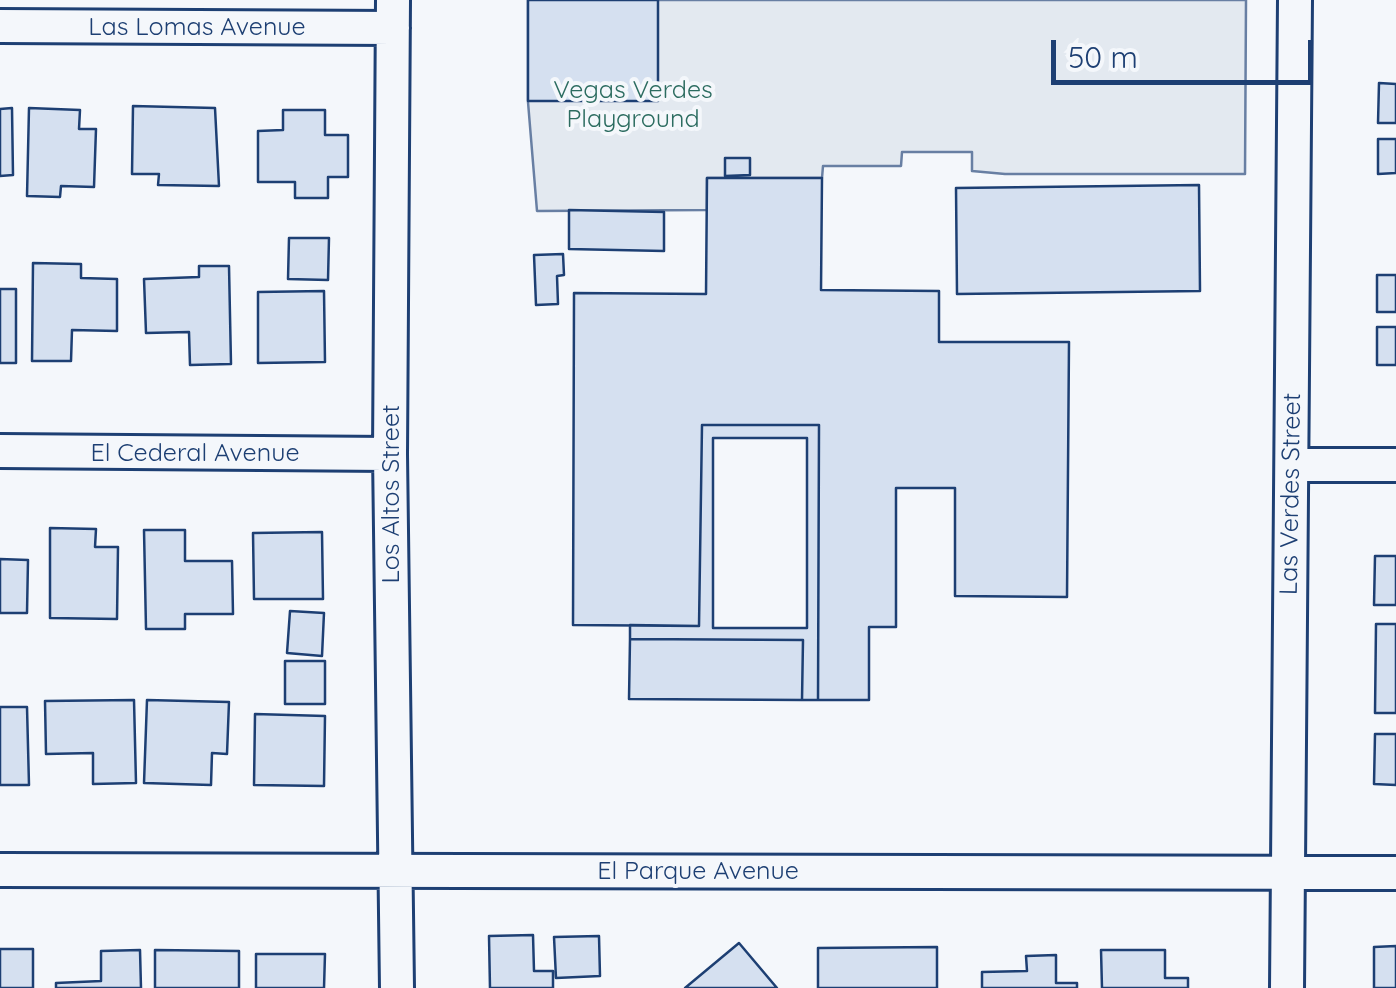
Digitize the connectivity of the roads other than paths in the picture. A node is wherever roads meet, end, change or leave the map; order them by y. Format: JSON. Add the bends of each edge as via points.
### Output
{"nodes":[{"id":1,"x":1295,"y":0,"type":"edge"},
{"id":2,"x":393,"y":14,"type":"edge"},
{"id":3,"x":0,"y":26,"type":"edge"},
{"id":4,"x":0,"y":452,"type":"edge"},
{"id":5,"x":390,"y":454,"type":"junction"},
{"id":6,"x":1292,"y":465,"type":"junction"},
{"id":7,"x":1396,"y":465,"type":"edge"},
{"id":8,"x":0,"y":870,"type":"edge"},
{"id":9,"x":395,"y":870,"type":"junction"},
{"id":10,"x":1288,"y":872,"type":"junction"},
{"id":11,"x":1396,"y":872,"type":"edge"},
{"id":12,"x":397,"y":988,"type":"edge"},
{"id":13,"x":1287,"y":988,"type":"edge"}],
"edges":[{"from":1,"to":6,"type":"street","name":"Las Verdes Street"},
{"from":2,"to":3,"type":"street","name":"Las Lomas Avenue"},
{"from":2,"to":5,"type":"street","name":"Los Altos Street"},
{"from":4,"to":5,"type":"street","name":"El Cederal Avenue"},
{"from":5,"to":9,"type":"street","name":"Los Altos Street"},
{"from":6,"to":7,"type":"street"},
{"from":6,"to":10,"type":"street","name":"Las Verdes Street"},
{"from":8,"to":9,"type":"street","name":"El Parque Avenue"},
{"from":9,"to":10,"type":"street","name":"El Parque Avenue"},
{"from":9,"to":12,"type":"street","name":"Los Altos Street"},
{"from":10,"to":11,"type":"street","name":"El Parque Avenue"},
{"from":10,"to":13,"type":"street","name":"Las Verdes Street"}]}
